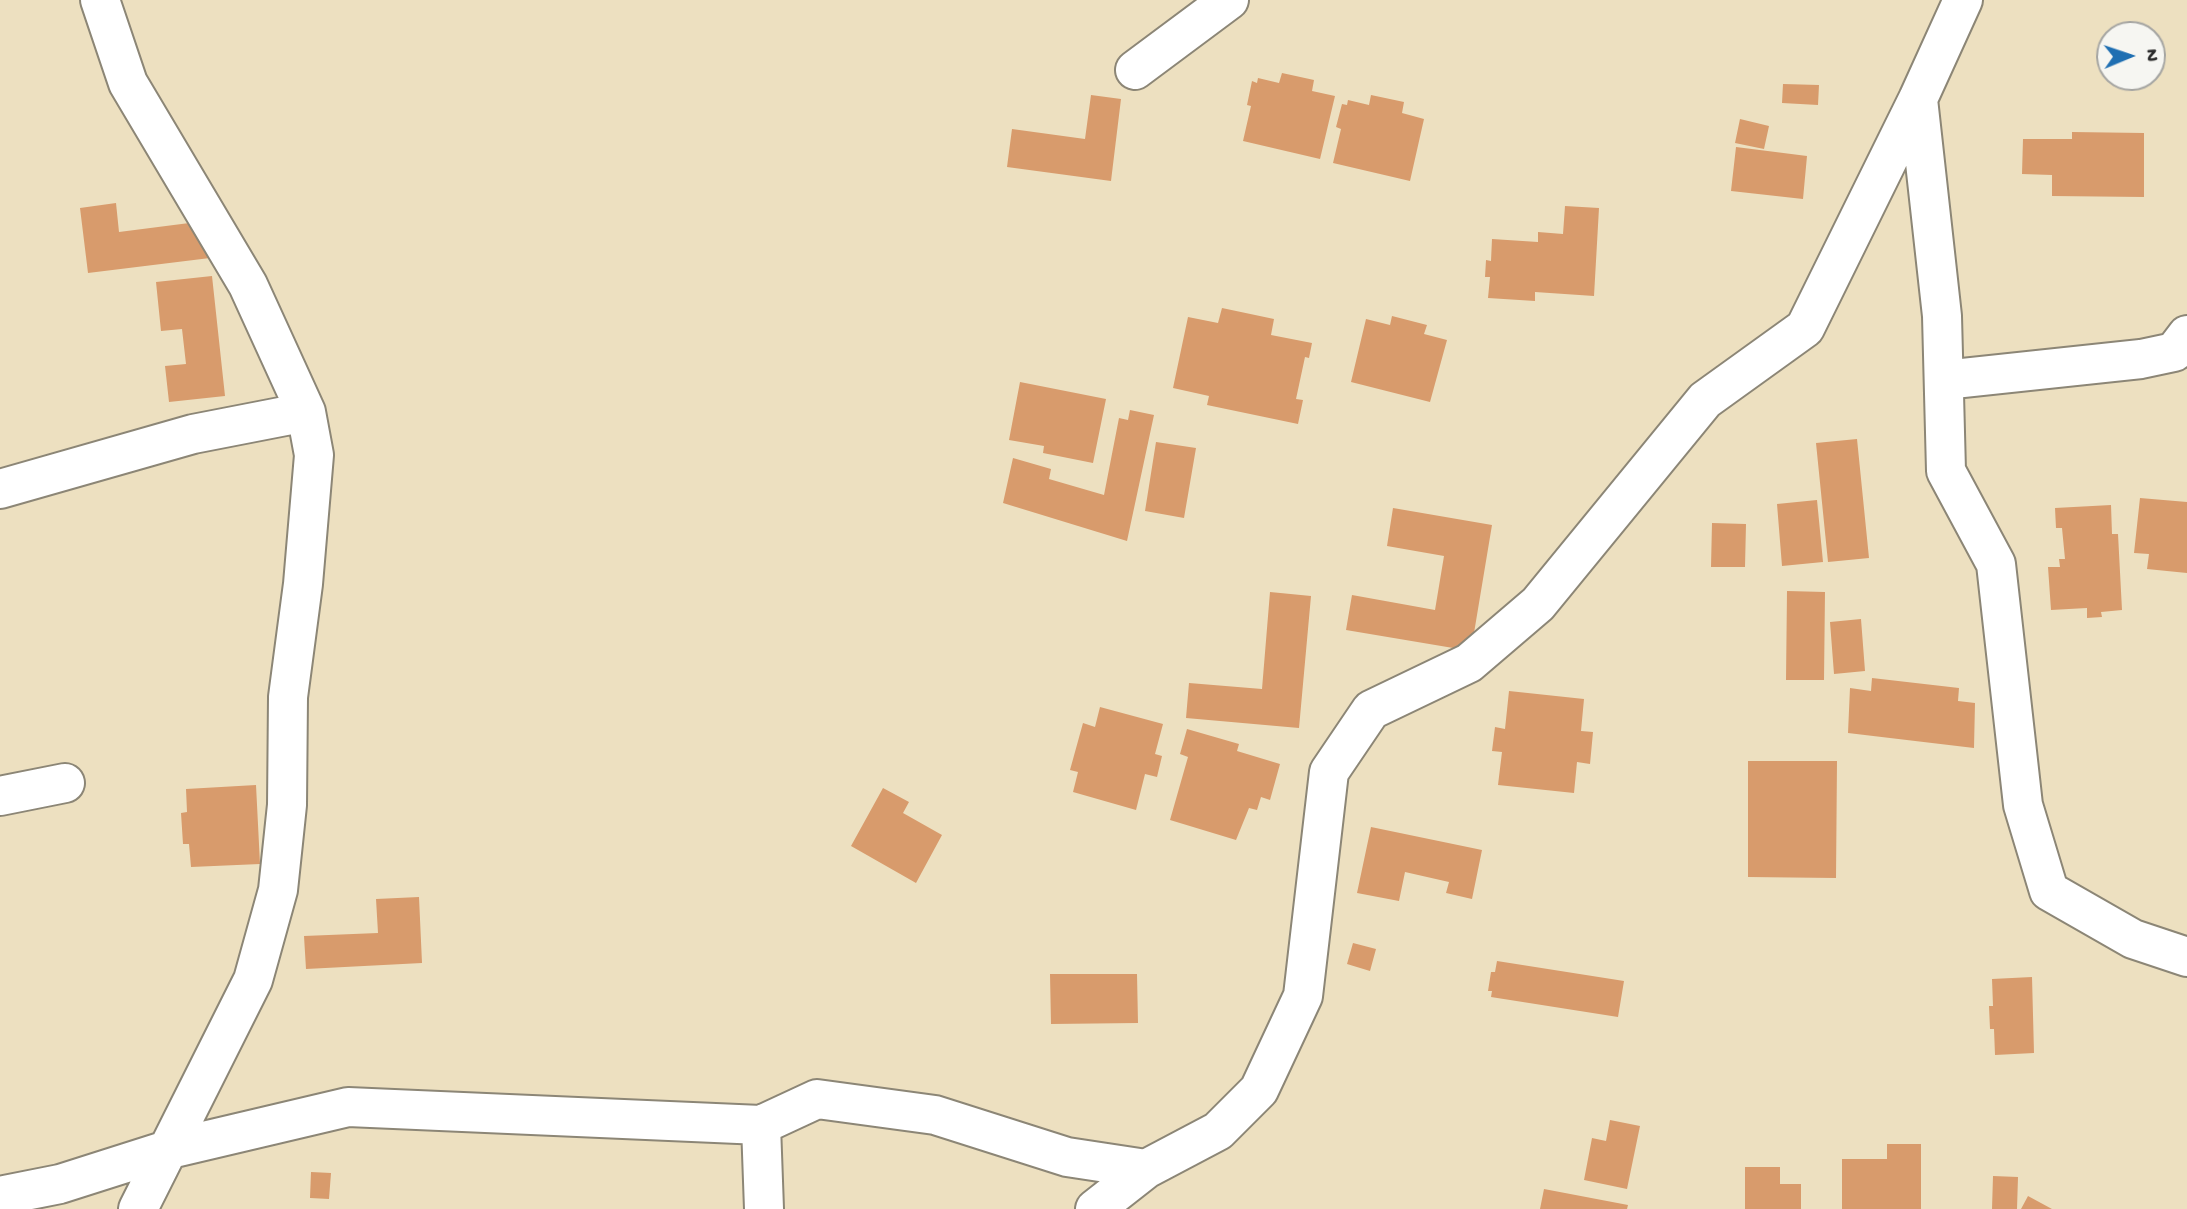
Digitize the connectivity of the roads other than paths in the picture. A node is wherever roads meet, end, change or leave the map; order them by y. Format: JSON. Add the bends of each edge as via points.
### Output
{"nodes":[{"id":1,"x":100,"y":0,"type":"edge"},
{"id":2,"x":1229,"y":0,"type":"edge"},
{"id":3,"x":1963,"y":0,"type":"edge"},
{"id":4,"x":1135,"y":70,"type":"dead end"},
{"id":5,"x":1918,"y":99,"type":"junction"},
{"id":6,"x":2187,"y":335,"type":"edge"},
{"id":7,"x":1944,"y":380,"type":"junction"},
{"id":8,"x":306,"y":412,"type":"junction"},
{"id":9,"x":0,"y":489,"type":"edge"},
{"id":10,"x":65,"y":783,"type":"dead end"},
{"id":11,"x":0,"y":796,"type":"edge"},
{"id":12,"x":2187,"y":957,"type":"edge"},
{"id":13,"x":761,"y":1125,"type":"junction"},
{"id":14,"x":170,"y":1149,"type":"junction"},
{"id":15,"x":1146,"y":1169,"type":"junction"},
{"id":16,"x":0,"y":1196,"type":"edge"},
{"id":17,"x":138,"y":1209,"type":"edge"},
{"id":18,"x":764,"y":1209,"type":"edge"},
{"id":19,"x":1095,"y":1209,"type":"edge"}],
"edges":[{"from":1,"to":8,"type":"street","via":[[128,83],[248,285]]},
{"from":2,"to":4,"type":"street"},
{"from":3,"to":5,"type":"street"},
{"from":5,"to":7,"type":"street","via":[[1942,316]]},
{"from":5,"to":15,"type":"street","via":[[1805,328],[1704,400],[1538,604],[1469,663],[1371,710],[1329,772],[1303,996],[1258,1090],[1218,1130]]},
{"from":6,"to":7,"type":"street","via":[[2174,352],[2141,359]]},
{"from":7,"to":12,"type":"street","via":[[1946,471],[1996,564],[2024,805],[2049,891],[2133,939]]},
{"from":8,"to":9,"type":"street","via":[[193,435]]},
{"from":8,"to":14,"type":"street","via":[[314,456],[288,697],[287,805],[278,890],[253,981]]},
{"from":10,"to":11,"type":"street"},
{"from":13,"to":14,"type":"street","via":[[348,1107]]},
{"from":13,"to":15,"type":"street","via":[[817,1099],[935,1115],[1067,1157]]},
{"from":13,"to":18,"type":"street"},
{"from":14,"to":16,"type":"street","via":[[60,1184]]},
{"from":14,"to":17,"type":"street"},
{"from":15,"to":19,"type":"street"}]}
